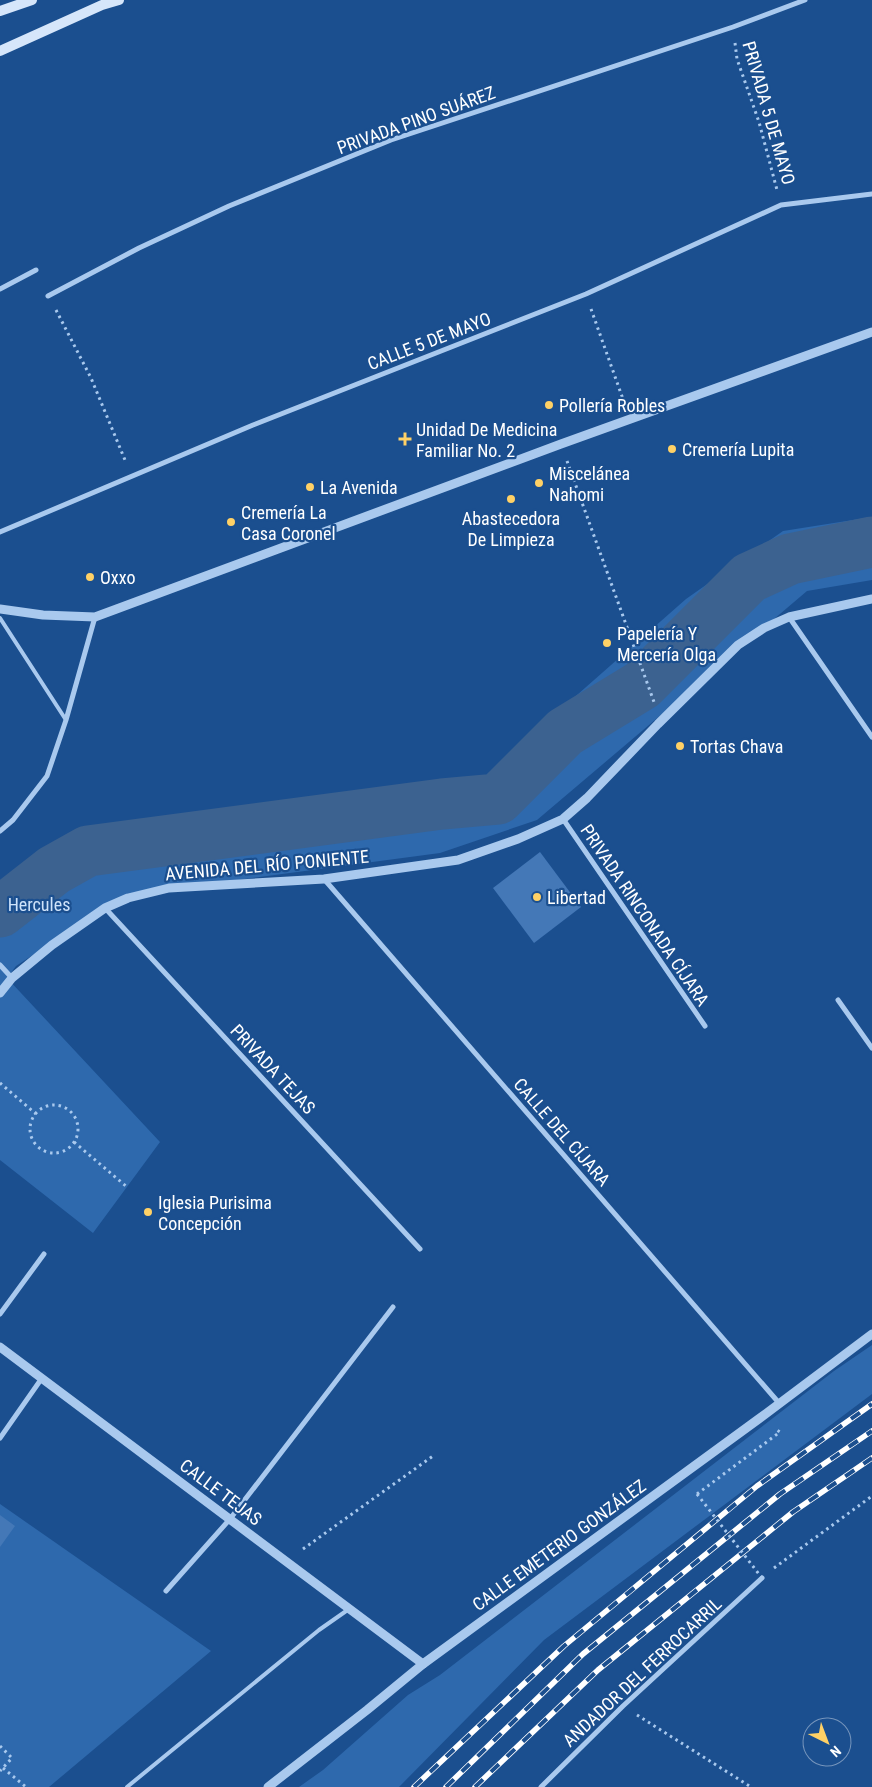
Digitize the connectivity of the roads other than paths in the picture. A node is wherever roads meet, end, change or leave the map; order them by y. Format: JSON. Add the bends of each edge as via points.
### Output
{"nodes":[{"id":1,"x":32,"y":0,"type":"edge"},
{"id":2,"x":119,"y":0,"type":"edge"},
{"id":3,"x":805,"y":0,"type":"edge"},
{"id":4,"x":0,"y":11,"type":"edge"},
{"id":5,"x":0,"y":51,"type":"edge"},
{"id":6,"x":872,"y":194,"type":"edge"},
{"id":7,"x":36,"y":270,"type":"dead end"},
{"id":8,"x":0,"y":289,"type":"edge"},
{"id":9,"x":48,"y":296,"type":"road end"},
{"id":10,"x":872,"y":332,"type":"edge"},
{"id":11,"x":0,"y":532,"type":"edge"},
{"id":12,"x":872,"y":599,"type":"edge"},
{"id":13,"x":0,"y":608,"type":"edge"},
{"id":14,"x":95,"y":617,"type":"junction"},
{"id":15,"x":789,"y":617,"type":"junction"},
{"id":16,"x":0,"y":618,"type":"edge"},
{"id":17,"x":66,"y":720,"type":"junction"},
{"id":18,"x":872,"y":737,"type":"edge"},
{"id":19,"x":563,"y":819,"type":"junction"},
{"id":20,"x":0,"y":831,"type":"edge"},
{"id":21,"x":324,"y":879,"type":"junction"},
{"id":22,"x":105,"y":908,"type":"junction"},
{"id":23,"x":0,"y":965,"type":"edge"},
{"id":24,"x":12,"y":978,"type":"junction"},
{"id":25,"x":0,"y":993,"type":"edge"},
{"id":26,"x":838,"y":1000,"type":"dead end"},
{"id":27,"x":705,"y":1026,"type":"dead end"},
{"id":28,"x":872,"y":1048,"type":"edge"},
{"id":29,"x":420,"y":1249,"type":"dead end"},
{"id":30,"x":44,"y":1254,"type":"dead end"},
{"id":31,"x":393,"y":1307,"type":"dead end"},
{"id":32,"x":0,"y":1314,"type":"edge"},
{"id":33,"x":872,"y":1334,"type":"edge"},
{"id":34,"x":0,"y":1347,"type":"edge"},
{"id":35,"x":42,"y":1378,"type":"junction"},
{"id":36,"x":779,"y":1403,"type":"junction"},
{"id":37,"x":0,"y":1438,"type":"edge"},
{"id":38,"x":230,"y":1520,"type":"junction"},
{"id":39,"x":762,"y":1578,"type":"road end"},
{"id":40,"x":166,"y":1591,"type":"dead end"},
{"id":41,"x":349,"y":1609,"type":"junction"},
{"id":42,"x":423,"y":1664,"type":"junction"},
{"id":43,"x":127,"y":1787,"type":"edge"},
{"id":44,"x":268,"y":1787,"type":"edge"},
{"id":45,"x":541,"y":1787,"type":"edge"}],
"edges":[{"from":1,"to":4,"type":"main road"},
{"from":2,"to":5,"type":"main road"},
{"from":3,"to":9,"type":"street","name":"PRIVADA PINO SUÁREZ","via":[[392,140],[229,206]]},
{"from":6,"to":11,"type":"street","name":"CALLE 5 DE MAYO","via":[[780,206],[586,294],[253,425]]},
{"from":7,"to":8,"type":"street"},
{"from":10,"to":14,"type":"street"},
{"from":12,"to":15,"type":"street","name":"AVENIDA DEL RÍO PONIENTE"},
{"from":13,"to":14,"type":"street","via":[[43,615]]},
{"from":14,"to":17,"type":"street"},
{"from":15,"to":18,"type":"street"},
{"from":15,"to":19,"type":"street","name":"AVENIDA DEL RÍO PONIENTE","via":[[738,645]]},
{"from":16,"to":17,"type":"lane"},
{"from":17,"to":20,"type":"street","via":[[47,776],[13,820]]},
{"from":19,"to":21,"type":"street","name":"AVENIDA DEL RÍO PONIENTE","via":[[458,860]]},
{"from":19,"to":27,"type":"street","name":"PRIVADA RINCONADA CÍJARA"},
{"from":21,"to":22,"type":"street","name":"AVENIDA DEL RÍO PONIENTE","via":[[169,888],[128,898]]},
{"from":21,"to":36,"type":"street","name":"CALLE DEL CÍJARA"},
{"from":22,"to":24,"type":"street","name":"AVENIDA DEL RÍO PONIENTE"},
{"from":22,"to":29,"type":"street","name":"PRIVADA TEJAS"},
{"from":23,"to":24,"type":"street"},
{"from":24,"to":25,"type":"street","name":"AVENIDA DEL RÍO PONIENTE"},
{"from":26,"to":28,"type":"street"},
{"from":30,"to":32,"type":"street"},
{"from":31,"to":38,"type":"street"},
{"from":33,"to":36,"type":"street","name":"CALLE EMETERIO GONZÁLEZ"},
{"from":34,"to":35,"type":"street","name":"CALLE TEJAS"},
{"from":35,"to":37,"type":"street"},
{"from":35,"to":38,"type":"street","name":"CALLE TEJAS"},
{"from":36,"to":42,"type":"street","name":"CALLE EMETERIO GONZÁLEZ"},
{"from":38,"to":40,"type":"street"},
{"from":38,"to":41,"type":"street","name":"CALLE TEJAS"},
{"from":39,"to":45,"type":"street","name":"ANDADOR DEL FERROCARRIL","via":[[623,1706]]},
{"from":41,"to":42,"type":"street","name":"CALLE TEJAS"},
{"from":41,"to":43,"type":"lane"},
{"from":42,"to":44,"type":"street","name":"CALLE EMETERIO GONZÁLEZ"}]}
